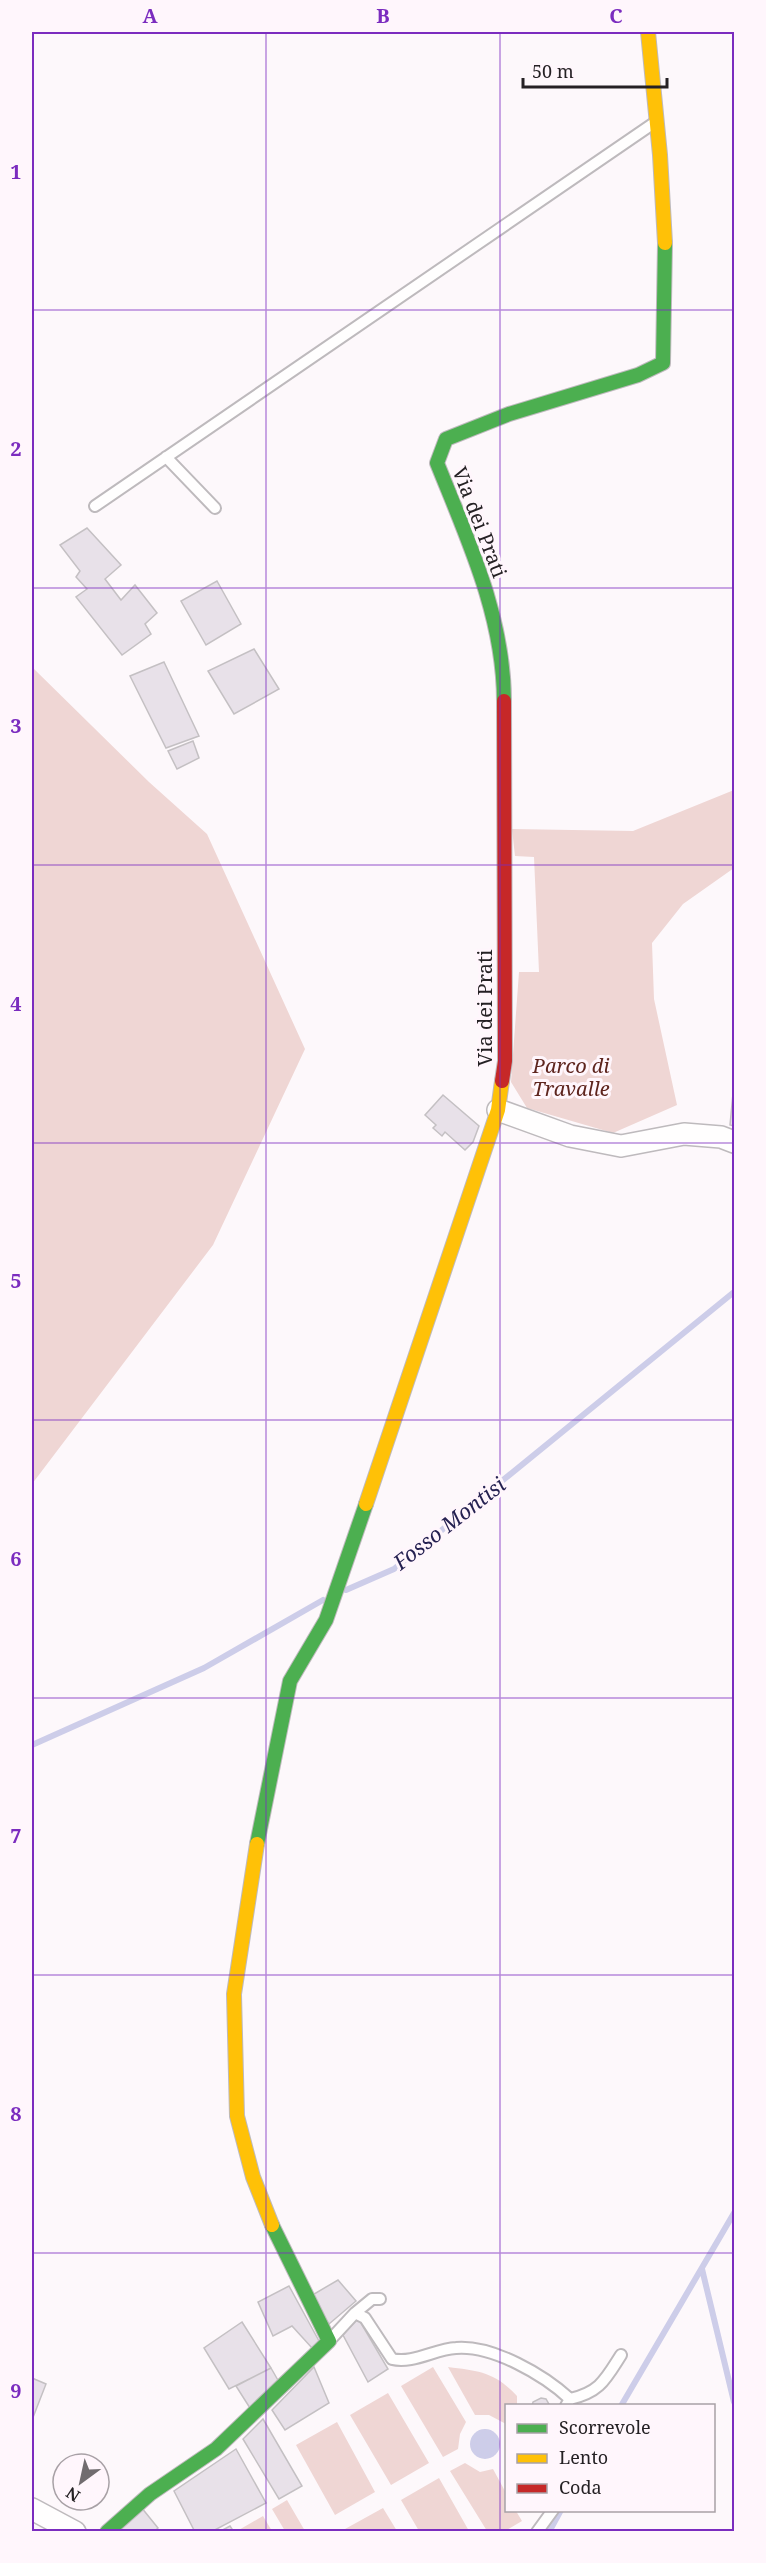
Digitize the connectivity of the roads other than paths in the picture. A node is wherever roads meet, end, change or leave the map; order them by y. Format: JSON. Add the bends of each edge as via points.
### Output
{"nodes":[{"id":1,"x":648,"y":32,"type":"edge"},
{"id":2,"x":657,"y":121,"type":"junction"},
{"id":3,"x":166,"y":458,"type":"junction"},
{"id":4,"x":95,"y":506,"type":"dead end"},
{"id":5,"x":215,"y":508,"type":"dead end"},
{"id":6,"x":498,"y":1110,"type":"junction"},
{"id":7,"x":735,"y":1142,"type":"edge"},
{"id":8,"x":380,"y":2299,"type":"dead end"},
{"id":9,"x":355,"y":2313,"type":"junction"},
{"id":10,"x":329,"y":2341,"type":"junction"},
{"id":11,"x":621,"y":2355,"type":"dead end"},
{"id":12,"x":568,"y":2402,"type":"edge"},
{"id":13,"x":32,"y":2509,"type":"edge"},
{"id":14,"x":552,"y":2512,"type":"edge"},
{"id":15,"x":75,"y":2532,"type":"edge"},
{"id":16,"x":107,"y":2532,"type":"edge"},
{"id":17,"x":537,"y":2532,"type":"edge"}],
"edges":[{"from":1,"to":2,"type":"street","name":"Via dei Prati"},
{"from":2,"to":3,"type":"lane"},
{"from":2,"to":6,"type":"street","name":"Via dei Prati","via":[[668,309],[663,363],[638,375],[509,414],[446,439],[437,463],[482,576],[500,643],[504,697],[505,1061]]},
{"from":3,"to":4,"type":"lane"},
{"from":3,"to":5,"type":"lane"},
{"from":6,"to":7,"type":"street","via":[[570,1136],[621,1146],[684,1134]]},
{"from":6,"to":10,"type":"street","via":[[340,1583],[326,1620],[290,1681],[261,1818],[234,1994],[237,2116],[253,2177],[278,2240]]},
{"from":8,"to":9,"type":"lane","via":[[372,2299]]},
{"from":9,"to":10,"type":"lane"},
{"from":9,"to":12,"type":"lane","via":[[366,2318],[392,2359],[405,2360],[458,2347],[493,2354],[522,2366]]},
{"from":10,"to":16,"type":"street","via":[[216,2449],[150,2494]]},
{"from":11,"to":12,"type":"lane","via":[[594,2391]]},
{"from":13,"to":15,"type":"street"},
{"from":14,"to":17,"type":"lane"}]}
